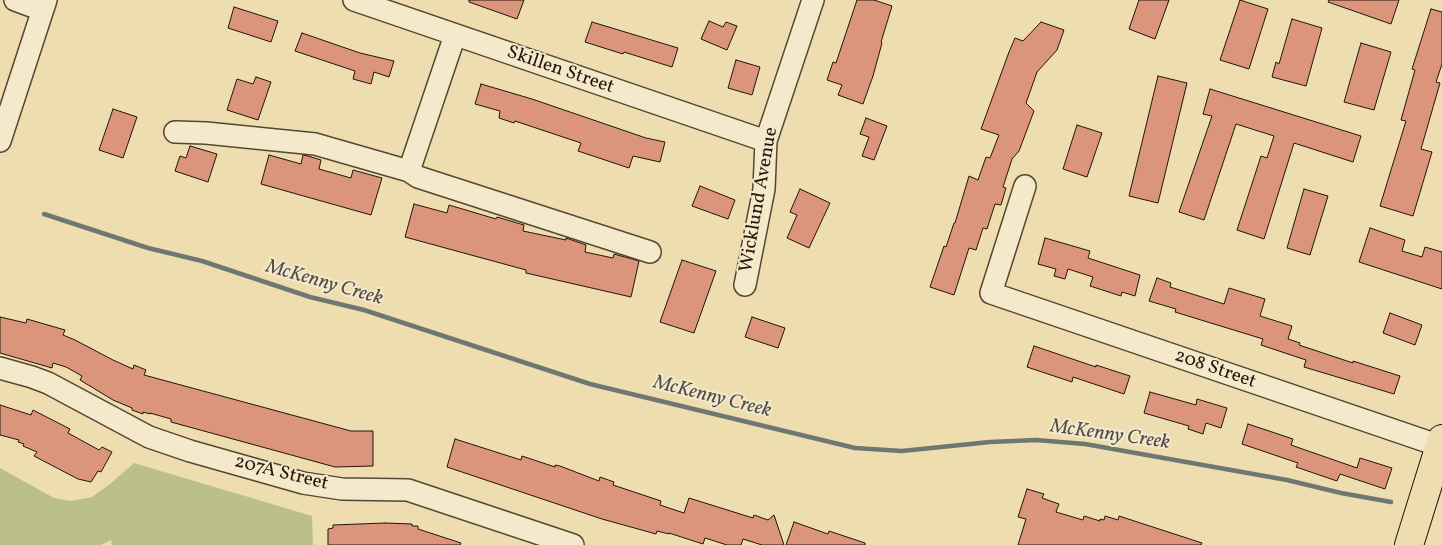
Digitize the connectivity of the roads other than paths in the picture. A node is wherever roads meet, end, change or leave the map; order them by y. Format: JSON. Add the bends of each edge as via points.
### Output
{"nodes":[{"id":1,"x":15,"y":0,"type":"edge"},
{"id":2,"x":354,"y":0,"type":"edge"},
{"id":3,"x":813,"y":0,"type":"edge"},
{"id":4,"x":44,"y":5,"type":"edge"},
{"id":5,"x":455,"y":35,"type":"junction"},
{"id":6,"x":175,"y":132,"type":"dead end"},
{"id":7,"x":0,"y":141,"type":"edge"},
{"id":8,"x":766,"y":141,"type":"junction"},
{"id":9,"x":408,"y":171,"type":"junction"},
{"id":10,"x":1025,"y":186,"type":"dead end"},
{"id":11,"x":650,"y":252,"type":"dead end"},
{"id":12,"x":744,"y":286,"type":"dead end"},
{"id":13,"x":0,"y":368,"type":"edge"},
{"id":14,"x":1441,"y":443,"type":"edge"},
{"id":15,"x":573,"y":545,"type":"edge"},
{"id":16,"x":1409,"y":545,"type":"edge"}],
"edges":[{"from":1,"to":4,"type":"street"},
{"from":2,"to":5,"type":"street","name":"Skillen Street"},
{"from":3,"to":8,"type":"street","name":"Wicklund Avenue"},
{"from":4,"to":7,"type":"street"},
{"from":5,"to":8,"type":"street","name":"Skillen Street"},
{"from":5,"to":9,"type":"street"},
{"from":6,"to":9,"type":"street","via":[[315,144]]},
{"from":8,"to":12,"type":"street","name":"Wicklund Avenue","via":[[764,189]]},
{"from":9,"to":11,"type":"street"},
{"from":10,"to":14,"type":"street","name":"208 Street","via":[[991,293]]},
{"from":13,"to":15,"type":"street","name":"207A Street","via":[[48,383],[149,437],[190,451],[303,483],[408,490]]},
{"from":14,"to":16,"type":"main road"}]}
